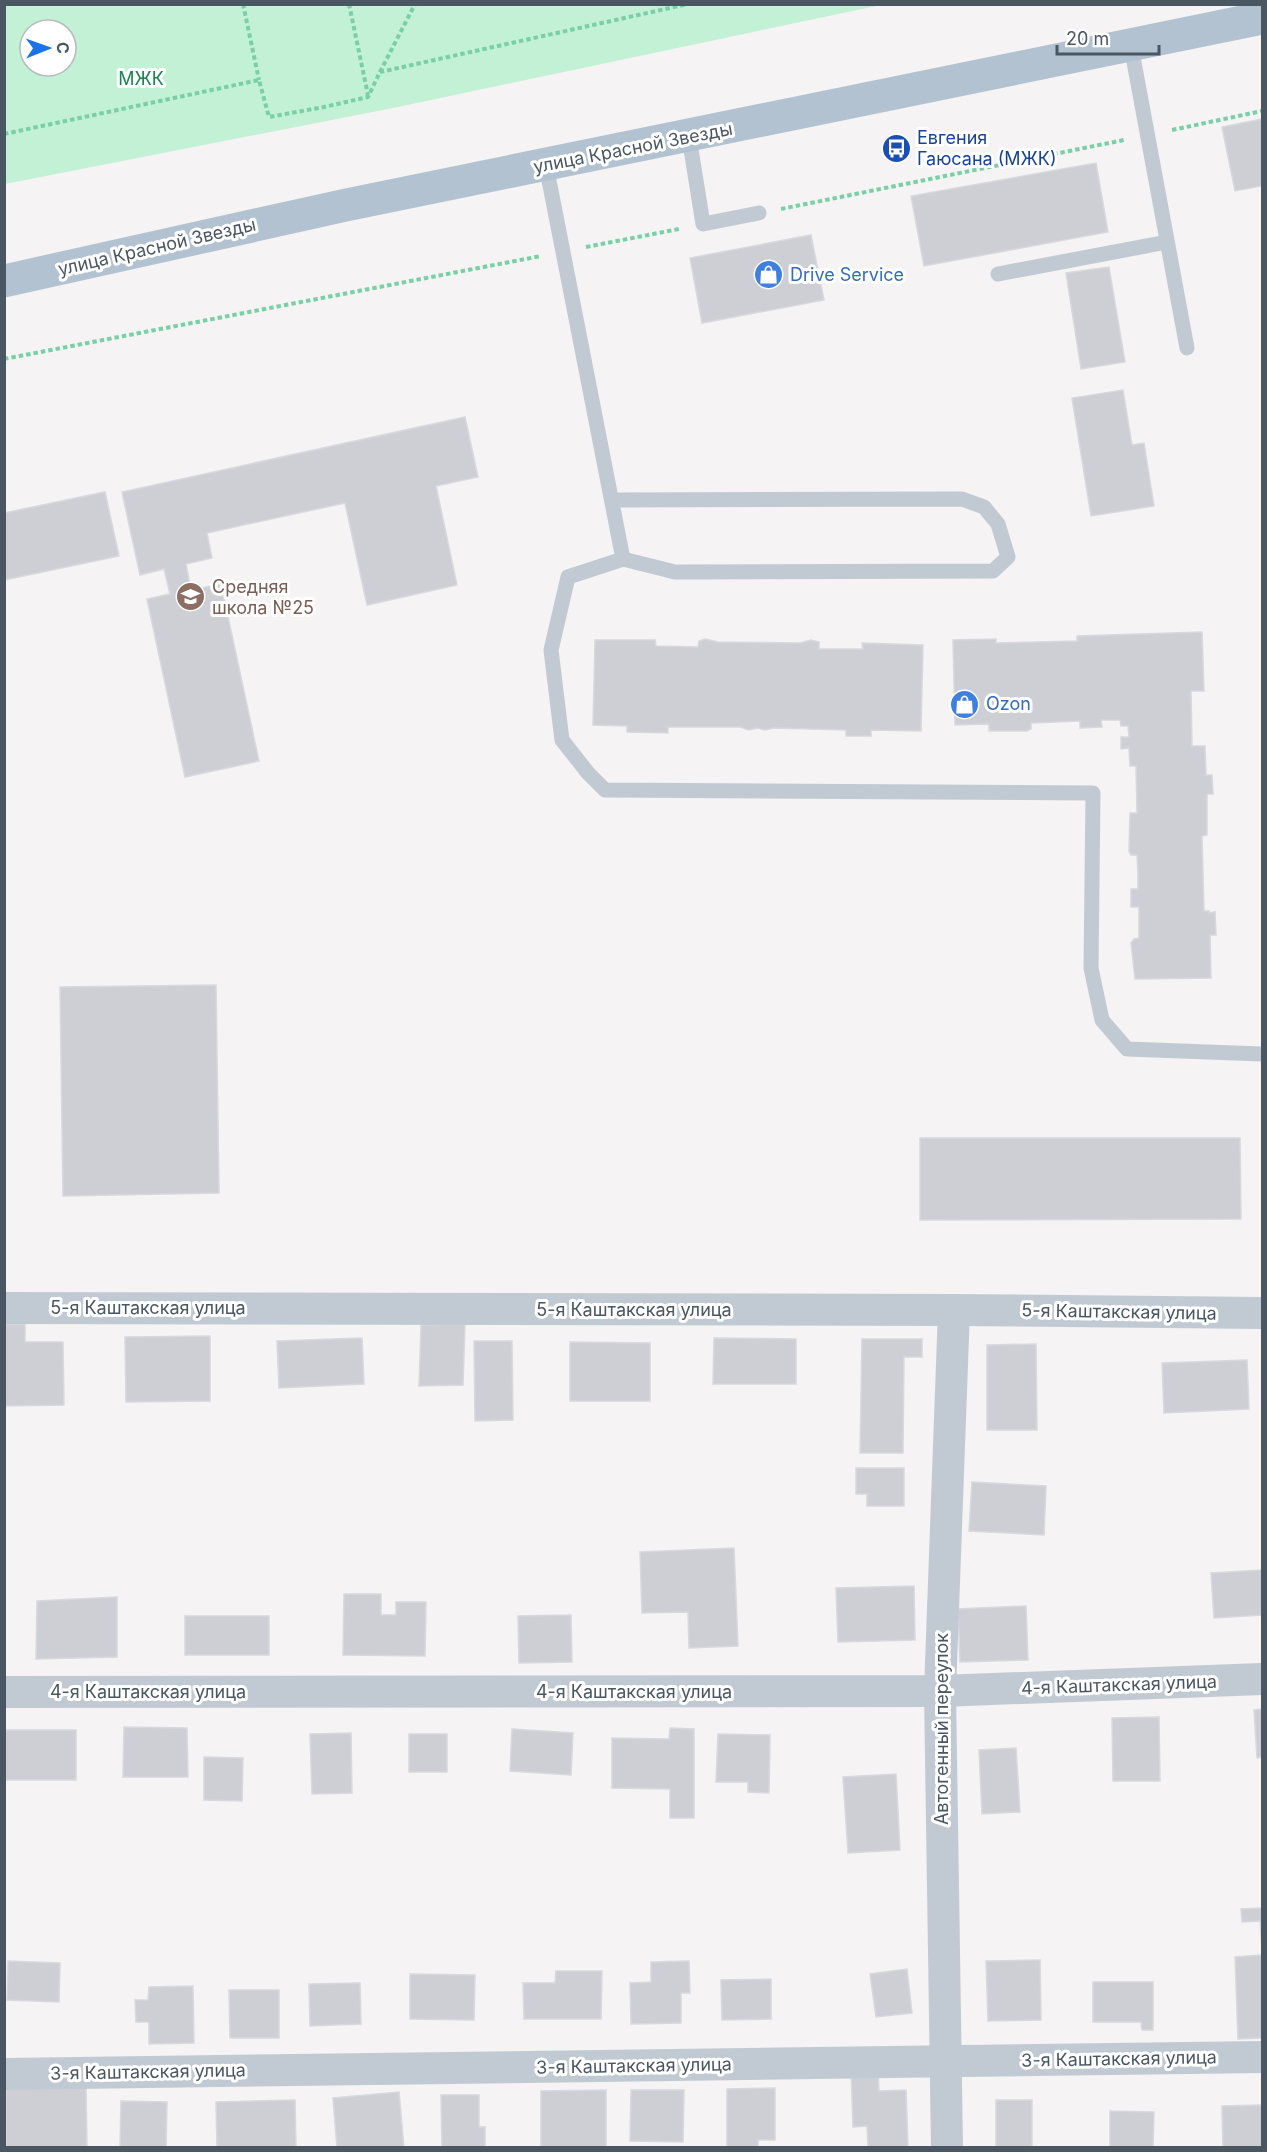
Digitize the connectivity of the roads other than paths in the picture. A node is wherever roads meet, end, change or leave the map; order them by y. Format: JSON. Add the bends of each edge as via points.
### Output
{"nodes":[{"id":1,"x":1263,"y":18,"type":"edge"},
{"id":2,"x":1131,"y":46,"type":"junction"},
{"id":3,"x":689,"y":137,"type":"junction"},
{"id":4,"x":546,"y":165,"type":"junction"},
{"id":5,"x":759,"y":213,"type":"road end"},
{"id":6,"x":1167,"y":242,"type":"junction"},
{"id":7,"x":998,"y":274,"type":"dead end"},
{"id":8,"x":4,"y":281,"type":"edge"},
{"id":9,"x":1187,"y":348,"type":"dead end"},
{"id":10,"x":612,"y":500,"type":"junction"},
{"id":11,"x":623,"y":559,"type":"junction"},
{"id":12,"x":1263,"y":1054,"type":"edge"},
{"id":13,"x":4,"y":1308,"type":"edge"},
{"id":14,"x":954,"y":1310,"type":"junction"},
{"id":15,"x":1263,"y":1313,"type":"edge"},
{"id":16,"x":1263,"y":1679,"type":"edge"},
{"id":17,"x":940,"y":1691,"type":"junction"},
{"id":18,"x":4,"y":1692,"type":"edge"},
{"id":19,"x":1263,"y":2057,"type":"edge"},
{"id":20,"x":946,"y":2062,"type":"junction"},
{"id":21,"x":4,"y":2074,"type":"edge"},
{"id":22,"x":947,"y":2148,"type":"edge"}],
"edges":[{"from":1,"to":2,"type":"main road","name":"улица Красной Звезды"},
{"from":2,"to":3,"type":"main road","name":"улица Красной Звезды"},
{"from":2,"to":6,"type":"lane"},
{"from":3,"to":4,"type":"main road","name":"улица Красной Звезды"},
{"from":3,"to":5,"type":"lane","via":[[703,224]]},
{"from":4,"to":8,"type":"main road","name":"улица Красной Звезды"},
{"from":4,"to":10,"type":"lane"},
{"from":6,"to":7,"type":"lane"},
{"from":6,"to":9,"type":"lane"},
{"from":10,"to":11,"type":"lane"},
{"from":10,"to":11,"type":"lane","via":[[962,499],[984,507],[998,524],[1008,556],[993,571],[675,572]]},
{"from":11,"to":12,"type":"lane","via":[[568,578],[551,650],[562,741],[605,790],[1093,793],[1091,968],[1102,1020],[1126,1049]]},
{"from":13,"to":14,"type":"street","name":"5-я Каштакская улица"},
{"from":14,"to":15,"type":"street","name":"5-я Каштакская улица"},
{"from":14,"to":17,"type":"street","name":"Автогенный переулок"},
{"from":16,"to":17,"type":"street","name":"4-я Каштакская улица"},
{"from":17,"to":18,"type":"street","name":"4-я Каштакская улица"},
{"from":17,"to":20,"type":"street","name":"Автогенный переулок"},
{"from":19,"to":20,"type":"street","name":"3-я Каштакская улица"},
{"from":20,"to":21,"type":"street","name":"3-я Каштакская улица"},
{"from":20,"to":22,"type":"street","name":"Автогенный переулок"}]}
